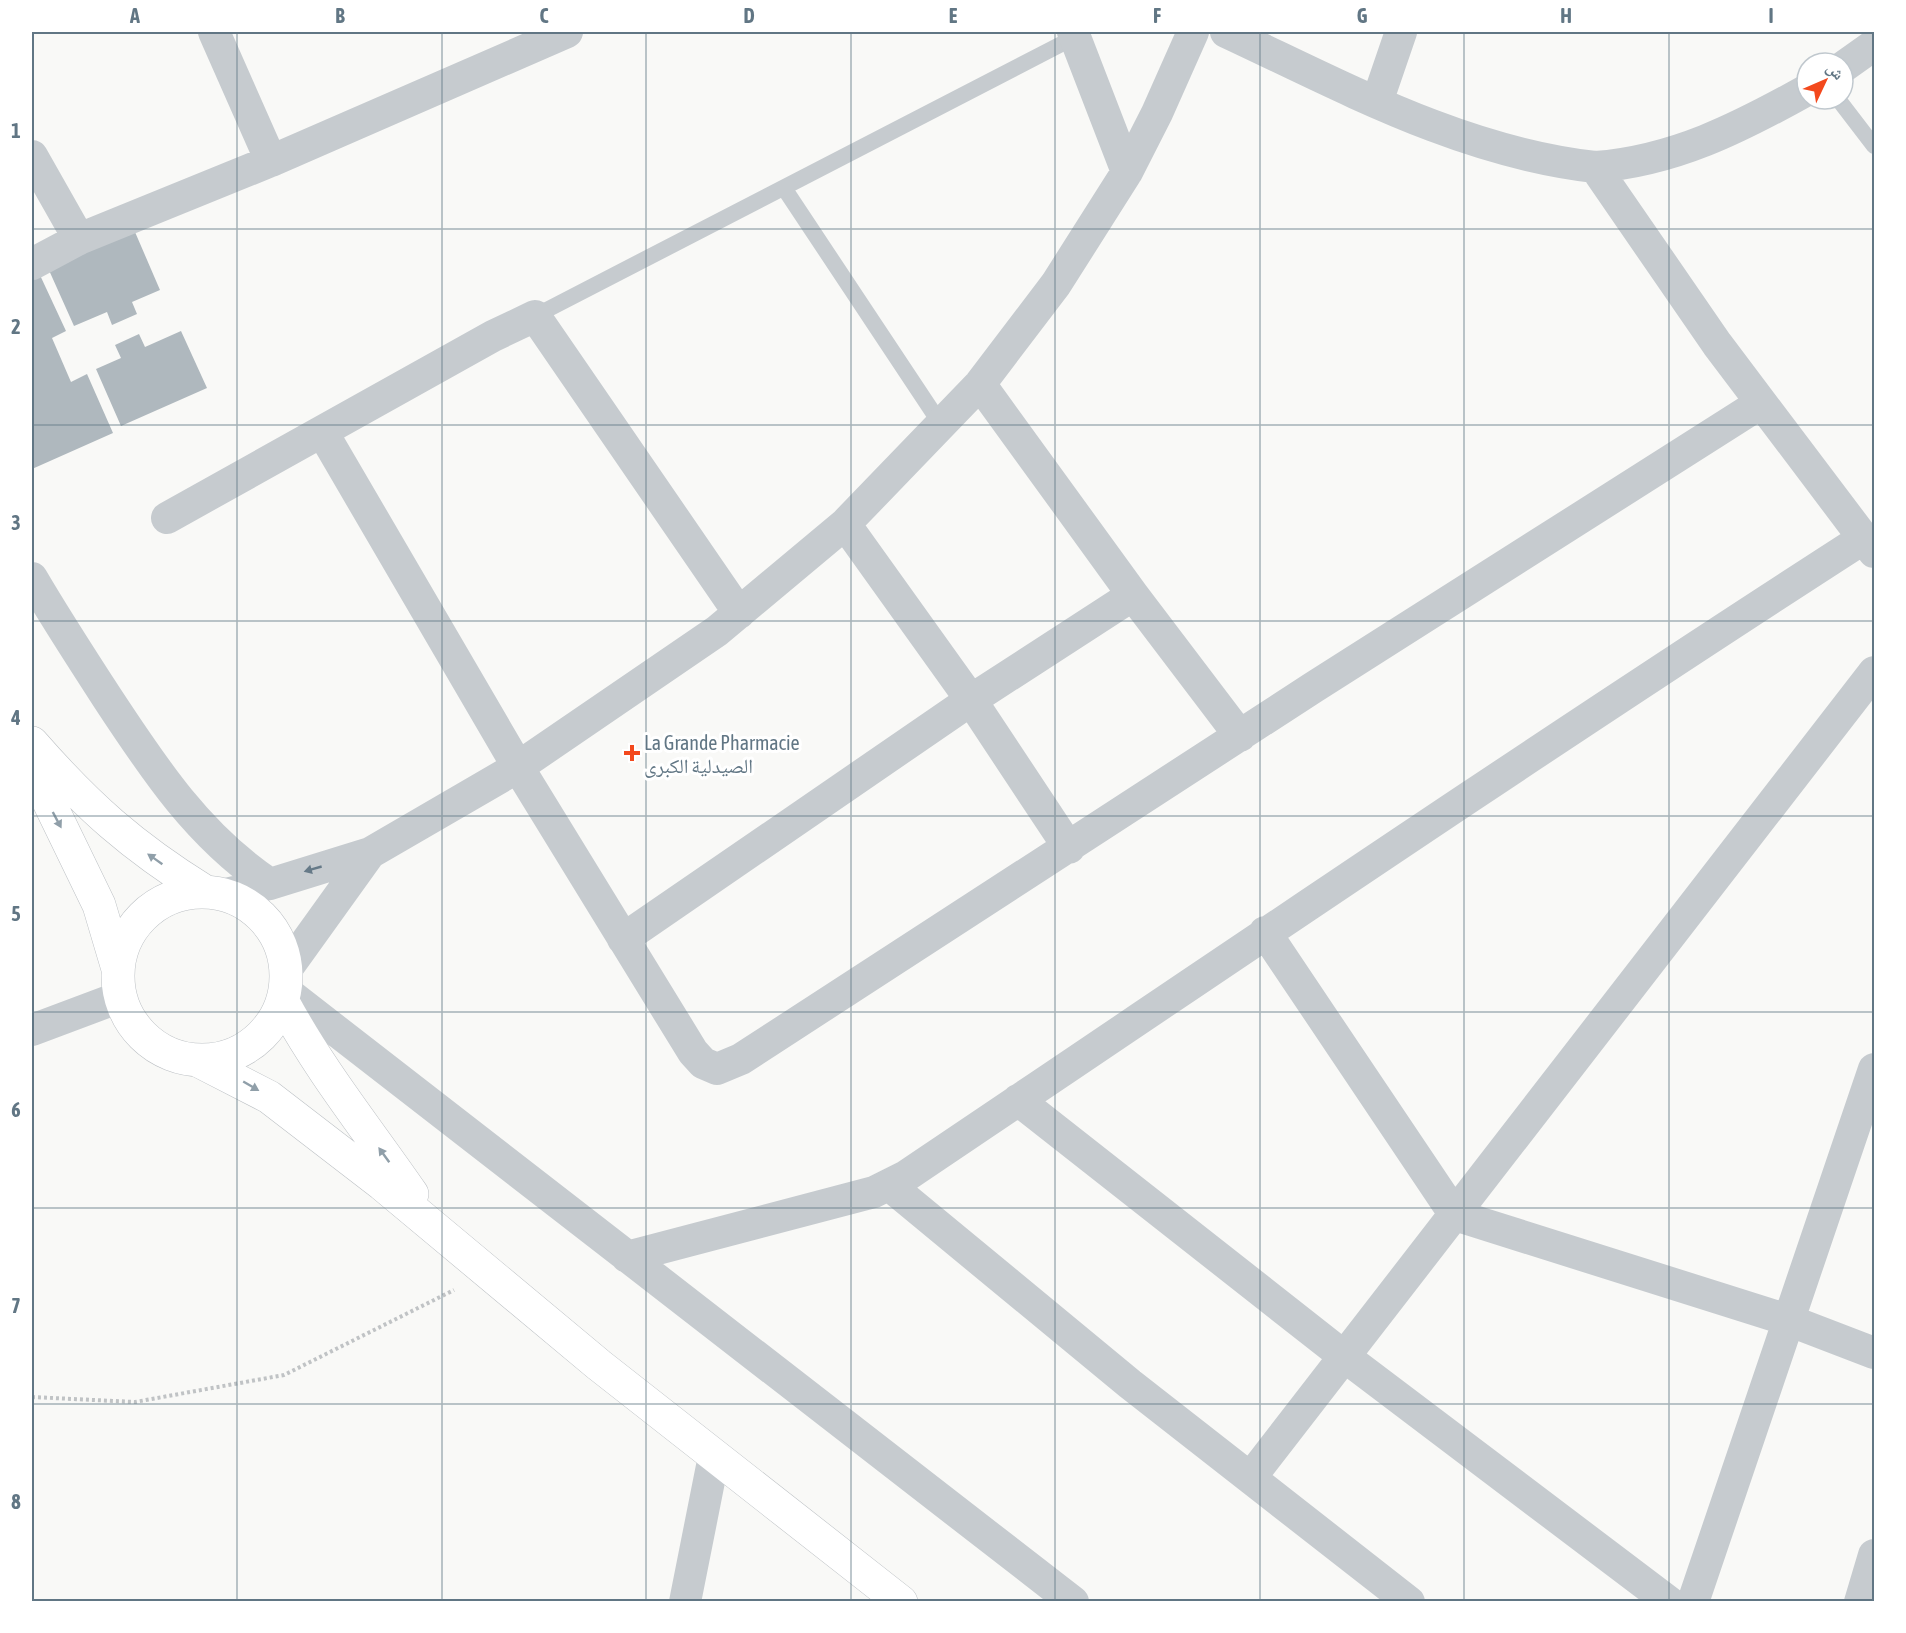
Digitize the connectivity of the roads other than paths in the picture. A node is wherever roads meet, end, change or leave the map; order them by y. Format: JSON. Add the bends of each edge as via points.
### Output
{"nodes":[{"id":1,"x":214,"y":32,"type":"edge"},
{"id":2,"x":1193,"y":32,"type":"edge"},
{"id":3,"x":1226,"y":32,"type":"edge"},
{"id":4,"x":1401,"y":32,"type":"edge"},
{"id":5,"x":561,"y":33,"type":"edge"},
{"id":6,"x":1074,"y":34,"type":"edge"},
{"id":7,"x":1875,"y":45,"type":"edge"},
{"id":8,"x":1855,"y":59,"type":"edge"},
{"id":9,"x":1795,"y":97,"type":"edge"},
{"id":10,"x":1377,"y":102,"type":"junction"},
{"id":11,"x":1847,"y":111,"type":"edge"},
{"id":12,"x":1875,"y":146,"type":"edge"},
{"id":13,"x":32,"y":156,"type":"edge"},
{"id":14,"x":271,"y":162,"type":"junction"},
{"id":15,"x":1595,"y":167,"type":"junction"},
{"id":16,"x":1127,"y":172,"type":"junction"},
{"id":17,"x":784,"y":188,"type":"junction"},
{"id":18,"x":79,"y":239,"type":"junction"},
{"id":19,"x":32,"y":264,"type":"edge"},
{"id":20,"x":535,"y":316,"type":"junction"},
{"id":21,"x":980,"y":384,"type":"junction"},
{"id":22,"x":1761,"y":403,"type":"junction"},
{"id":23,"x":942,"y":426,"type":"junction"},
{"id":24,"x":323,"y":433,"type":"junction"},
{"id":25,"x":167,"y":518,"type":"dead end"},
{"id":26,"x":845,"y":524,"type":"junction"},
{"id":27,"x":1871,"y":540,"type":"edge"},
{"id":28,"x":32,"y":578,"type":"edge"},
{"id":29,"x":1133,"y":596,"type":"junction"},
{"id":30,"x":739,"y":613,"type":"junction"},
{"id":31,"x":1875,"y":672,"type":"edge"},
{"id":32,"x":971,"y":699,"type":"junction"},
{"id":33,"x":1240,"y":736,"type":"junction"},
{"id":34,"x":32,"y":743,"type":"edge"},
{"id":35,"x":32,"y":767,"type":"edge"},
{"id":36,"x":518,"y":767,"type":"junction"},
{"id":37,"x":1069,"y":848,"type":"junction"},
{"id":38,"x":370,"y":853,"type":"junction"},
{"id":39,"x":270,"y":884,"type":"junction"},
{"id":40,"x":214,"y":893,"type":"junction"},
{"id":41,"x":1265,"y":932,"type":"junction"},
{"id":42,"x":623,"y":939,"type":"junction"},
{"id":43,"x":119,"y":983,"type":"junction"},
{"id":44,"x":285,"y":987,"type":"junction"},
{"id":45,"x":32,"y":1030,"type":"edge"},
{"id":46,"x":199,"y":1060,"type":"junction"},
{"id":47,"x":1875,"y":1069,"type":"edge"},
{"id":48,"x":1018,"y":1100,"type":"junction"},
{"id":49,"x":889,"y":1185,"type":"junction"},
{"id":50,"x":1455,"y":1215,"type":"junction"},
{"id":51,"x":429,"y":1221,"type":"junction"},
{"id":52,"x":627,"y":1257,"type":"junction"},
{"id":53,"x":1788,"y":1320,"type":"junction"},
{"id":54,"x":1875,"y":1353,"type":"edge"},
{"id":55,"x":1345,"y":1357,"type":"junction"},
{"id":56,"x":714,"y":1456,"type":"junction"},
{"id":57,"x":1251,"y":1477,"type":"junction"},
{"id":58,"x":1875,"y":1555,"type":"edge"},
{"id":59,"x":685,"y":1602,"type":"edge"},
{"id":60,"x":901,"y":1602,"type":"edge"},
{"id":61,"x":1073,"y":1602,"type":"edge"},
{"id":62,"x":1409,"y":1602,"type":"edge"},
{"id":63,"x":1669,"y":1602,"type":"edge"},
{"id":64,"x":1693,"y":1602,"type":"edge"},
{"id":65,"x":1860,"y":1602,"type":"edge"}],
"edges":[{"from":1,"to":14,"type":"street"},
{"from":2,"to":16,"type":"street"},
{"from":3,"to":10,"type":"street"},
{"from":4,"to":10,"type":"street"},
{"from":5,"to":14,"type":"street"},
{"from":6,"to":16,"type":"street"},
{"from":6,"to":17,"type":"lane"},
{"from":7,"to":8,"type":"street"},
{"from":9,"to":15,"type":"street","via":[[1696,146],[1658,158]]},
{"from":10,"to":15,"type":"street","via":[[1502,150]]},
{"from":11,"to":12,"type":"lane"},
{"from":13,"to":18,"type":"street"},
{"from":14,"to":18,"type":"street"},
{"from":15,"to":22,"type":"street"},
{"from":16,"to":21,"type":"street","via":[[1056,284]]},
{"from":17,"to":20,"type":"lane"},
{"from":17,"to":23,"type":"lane"},
{"from":18,"to":19,"type":"street"},
{"from":20,"to":24,"type":"street"},
{"from":20,"to":30,"type":"street"},
{"from":21,"to":23,"type":"street"},
{"from":21,"to":29,"type":"street"},
{"from":22,"to":27,"type":"street"},
{"from":22,"to":33,"type":"street"},
{"from":23,"to":26,"type":"street"},
{"from":24,"to":25,"type":"street"},
{"from":24,"to":36,"type":"street"},
{"from":26,"to":30,"type":"street"},
{"from":26,"to":32,"type":"street"},
{"from":27,"to":41,"type":"street","via":[[1631,689]]},
{"from":28,"to":39,"type":"street","via":[[157,773],[219,845]]},
{"from":29,"to":32,"type":"street"},
{"from":29,"to":33,"type":"street"},
{"from":30,"to":36,"type":"street"},
{"from":31,"to":50,"type":"street"},
{"from":32,"to":37,"type":"street"},
{"from":32,"to":42,"type":"street"},
{"from":33,"to":37,"type":"street"},
{"from":40,"to":34,"type":"main road","one_way":true,"via":[[134,845],[73,790]]},
{"from":35,"to":43,"type":"main road","one_way":true,"via":[[99,905]]},
{"from":36,"to":38,"type":"street"},
{"from":36,"to":42,"type":"street"},
{"from":37,"to":42,"type":"street","via":[[741,1059],[717,1069],[703,1063],[693,1052]]},
{"from":38,"to":39,"type":"street","one_way":true},
{"from":38,"to":44,"type":"street"},
{"from":39,"to":40,"type":"street"},
{"from":40,"to":43,"type":"main road","via":[[178,894],[142,917],[123,944]]},
{"from":40,"to":44,"type":"main road","via":[[248,905],[268,923],[281,945]]},
{"from":41,"to":48,"type":"street"},
{"from":41,"to":50,"type":"street"},
{"from":43,"to":45,"type":"street"},
{"from":43,"to":46,"type":"main road","via":[[131,1021],[149,1041],[172,1055]]},
{"from":44,"to":46,"type":"main road","via":[[270,1026],[251,1045],[226,1057]]},
{"from":51,"to":44,"type":"main road","one_way":true,"via":[[306,1045]]},
{"from":44,"to":52,"type":"street"},
{"from":46,"to":51,"type":"main road","one_way":true,"via":[[269,1097]]},
{"from":47,"to":53,"type":"street"},
{"from":48,"to":49,"type":"street"},
{"from":48,"to":55,"type":"street"},
{"from":49,"to":52,"type":"street"},
{"from":49,"to":57,"type":"street","via":[[1130,1384]]},
{"from":50,"to":53,"type":"street"},
{"from":50,"to":55,"type":"street"},
{"from":51,"to":56,"type":"main road"},
{"from":52,"to":61,"type":"street"},
{"from":53,"to":54,"type":"street"},
{"from":53,"to":64,"type":"street"},
{"from":55,"to":57,"type":"street"},
{"from":55,"to":63,"type":"street"},
{"from":56,"to":59,"type":"street"},
{"from":56,"to":60,"type":"main road"},
{"from":57,"to":62,"type":"street"},
{"from":58,"to":65,"type":"street"}]}
